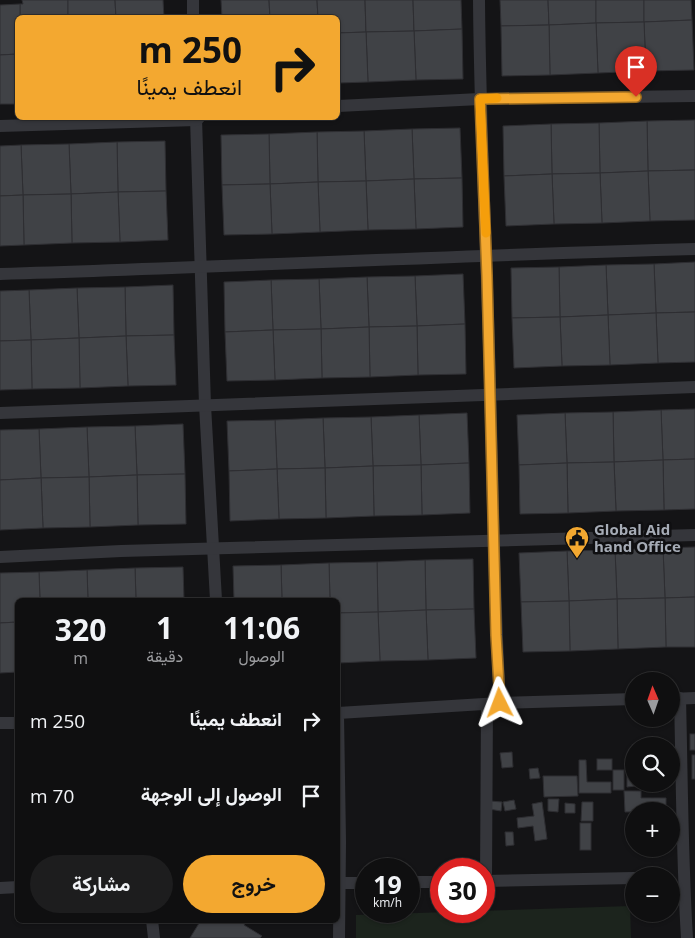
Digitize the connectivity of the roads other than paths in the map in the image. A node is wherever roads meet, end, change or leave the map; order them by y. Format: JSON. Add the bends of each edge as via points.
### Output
{"nodes":[{"id":1,"x":193,"y":0,"type":"edge"},
{"id":2,"x":479,"y":0,"type":"edge"},
{"id":3,"x":193,"y":15,"type":"edge"},
{"id":4,"x":695,"y":96,"type":"edge"},
{"id":5,"x":480,"y":99,"type":"junction"},
{"id":6,"x":340,"y":106,"type":"edge"},
{"id":7,"x":148,"y":120,"type":"edge"},
{"id":8,"x":197,"y":120,"type":"edge"},
{"id":9,"x":0,"y":126,"type":"edge"},
{"id":10,"x":695,"y":249,"type":"edge"},
{"id":11,"x":486,"y":256,"type":"junction"},
{"id":12,"x":200,"y":268,"type":"junction"},
{"id":13,"x":0,"y":274,"type":"edge"},
{"id":14,"x":695,"y":387,"type":"edge"},
{"id":15,"x":490,"y":394,"type":"junction"},
{"id":16,"x":205,"y":405,"type":"junction"},
{"id":17,"x":0,"y":413,"type":"edge"},
{"id":18,"x":695,"y":535,"type":"edge"},
{"id":19,"x":495,"y":540,"type":"junction"},
{"id":20,"x":213,"y":548,"type":"junction"},
{"id":21,"x":0,"y":557,"type":"edge"},
{"id":22,"x":216,"y":598,"type":"edge"},
{"id":23,"x":680,"y":698,"type":"edge"},
{"id":24,"x":695,"y":698,"type":"edge"},
{"id":25,"x":625,"y":699,"type":"edge"},
{"id":26,"x":500,"y":703,"type":"junction"},
{"id":27,"x":487,"y":704,"type":"junction"},
{"id":28,"x":340,"y":713,"type":"edge"},
{"id":29,"x":0,"y":723,"type":"edge"},
{"id":30,"x":15,"y":723,"type":"edge"},
{"id":31,"x":677,"y":728,"type":"edge"},
{"id":32,"x":485,"y":858,"type":"edge"},
{"id":33,"x":678,"y":867,"type":"edge"},
{"id":34,"x":625,"y":878,"type":"edge"},
{"id":35,"x":495,"y":881,"type":"edge"},
{"id":36,"x":340,"y":883,"type":"edge"},
{"id":37,"x":355,"y":883,"type":"edge"},
{"id":38,"x":0,"y":888,"type":"edge"},
{"id":39,"x":15,"y":888,"type":"edge"},
{"id":40,"x":680,"y":895,"type":"edge"},
{"id":41,"x":152,"y":923,"type":"edge"},
{"id":42,"x":339,"y":923,"type":"edge"},
{"id":43,"x":154,"y":938,"type":"edge"},
{"id":44,"x":339,"y":938,"type":"edge"},
{"id":45,"x":687,"y":938,"type":"edge"}],
"edges":[{"from":1,"to":3,"type":"street"},
{"from":2,"to":5,"type":"street"},
{"from":4,"to":5,"type":"street"},
{"from":5,"to":6,"type":"street"},
{"from":5,"to":11,"type":"street"},
{"from":7,"to":9,"type":"street"},
{"from":8,"to":12,"type":"street"},
{"from":10,"to":11,"type":"street"},
{"from":11,"to":12,"type":"street"},
{"from":11,"to":15,"type":"street"},
{"from":12,"to":13,"type":"street"},
{"from":12,"to":16,"type":"street"},
{"from":14,"to":15,"type":"street"},
{"from":15,"to":16,"type":"street"},
{"from":15,"to":19,"type":"street"},
{"from":16,"to":17,"type":"street"},
{"from":16,"to":20,"type":"street"},
{"from":18,"to":19,"type":"street"},
{"from":19,"to":20,"type":"street"},
{"from":19,"to":26,"type":"street"},
{"from":20,"to":21,"type":"street"},
{"from":20,"to":22,"type":"street"},
{"from":23,"to":24,"type":"street"},
{"from":25,"to":26,"type":"street"},
{"from":26,"to":27,"type":"street"},
{"from":27,"to":28,"type":"street"},
{"from":27,"to":32,"type":"street"},
{"from":29,"to":30,"type":"street"},
{"from":31,"to":33,"type":"street","via":[[683,800]]},
{"from":34,"to":35,"type":"street"},
{"from":36,"to":37,"type":"street"},
{"from":38,"to":39,"type":"street"},
{"from":40,"to":45,"type":"street"},
{"from":41,"to":43,"type":"street"},
{"from":42,"to":44,"type":"street"}]}
